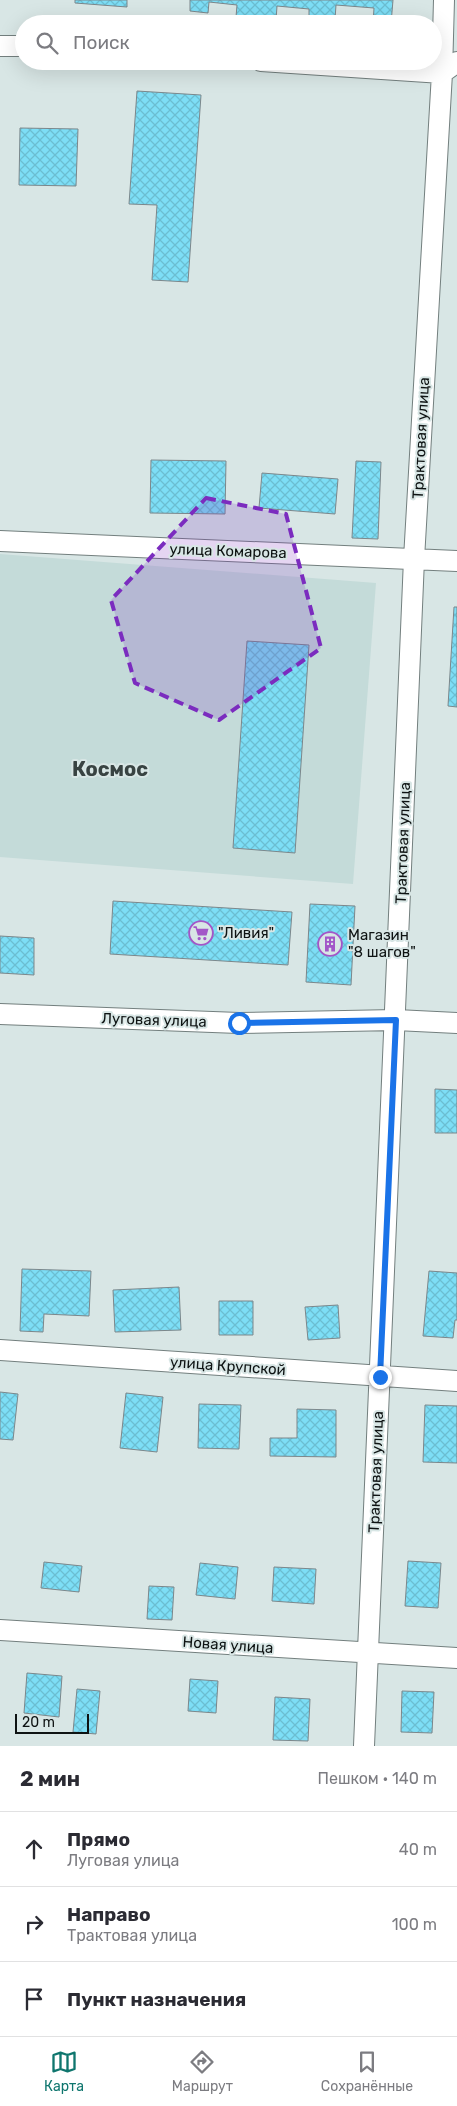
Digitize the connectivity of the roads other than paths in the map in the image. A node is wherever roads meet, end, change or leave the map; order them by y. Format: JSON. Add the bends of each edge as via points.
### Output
{"nodes":[{"id":1,"x":444,"y":0,"type":"edge"},
{"id":2,"x":0,"y":46,"type":"edge"},
{"id":3,"x":15,"y":46,"type":"edge"},
{"id":4,"x":450,"y":68,"type":"edge"},
{"id":5,"x":0,"y":541,"type":"edge"},
{"id":6,"x":414,"y":559,"type":"junction"},
{"id":7,"x":457,"y":561,"type":"edge"},
{"id":8,"x":0,"y":1014,"type":"edge"},
{"id":9,"x":396,"y":1020,"type":"junction"},
{"id":10,"x":457,"y":1023,"type":"edge"},
{"id":11,"x":0,"y":1350,"type":"edge"},
{"id":12,"x":380,"y":1377,"type":"junction"},
{"id":13,"x":457,"y":1381,"type":"edge"},
{"id":14,"x":0,"y":1630,"type":"edge"},
{"id":15,"x":369,"y":1654,"type":"junction"},
{"id":16,"x":457,"y":1658,"type":"edge"},
{"id":17,"x":364,"y":1746,"type":"edge"}],
"edges":[{"from":1,"to":4,"type":"street","name":"Трактовая улица"},
{"from":2,"to":3,"type":"street"},
{"from":4,"to":6,"type":"street","name":"Трактовая улица"},
{"from":5,"to":6,"type":"street","name":"улица Комарова"},
{"from":6,"to":7,"type":"street","name":"улица Комарова"},
{"from":6,"to":9,"type":"street","name":"Трактовая улица"},
{"from":8,"to":9,"type":"street","name":"Луговая улица","via":[[239,1023]]},
{"from":9,"to":10,"type":"street","name":"Луговая улица"},
{"from":9,"to":12,"type":"street","name":"Трактовая улица"},
{"from":11,"to":12,"type":"street","name":"улица Крупской"},
{"from":12,"to":13,"type":"street","name":"улица Крупской"},
{"from":12,"to":15,"type":"street","name":"Трактовая улица"},
{"from":14,"to":15,"type":"street","name":"Новая улица"},
{"from":15,"to":16,"type":"street","name":"Новая улица"},
{"from":15,"to":17,"type":"street","name":"Трактовая улица"}]}
